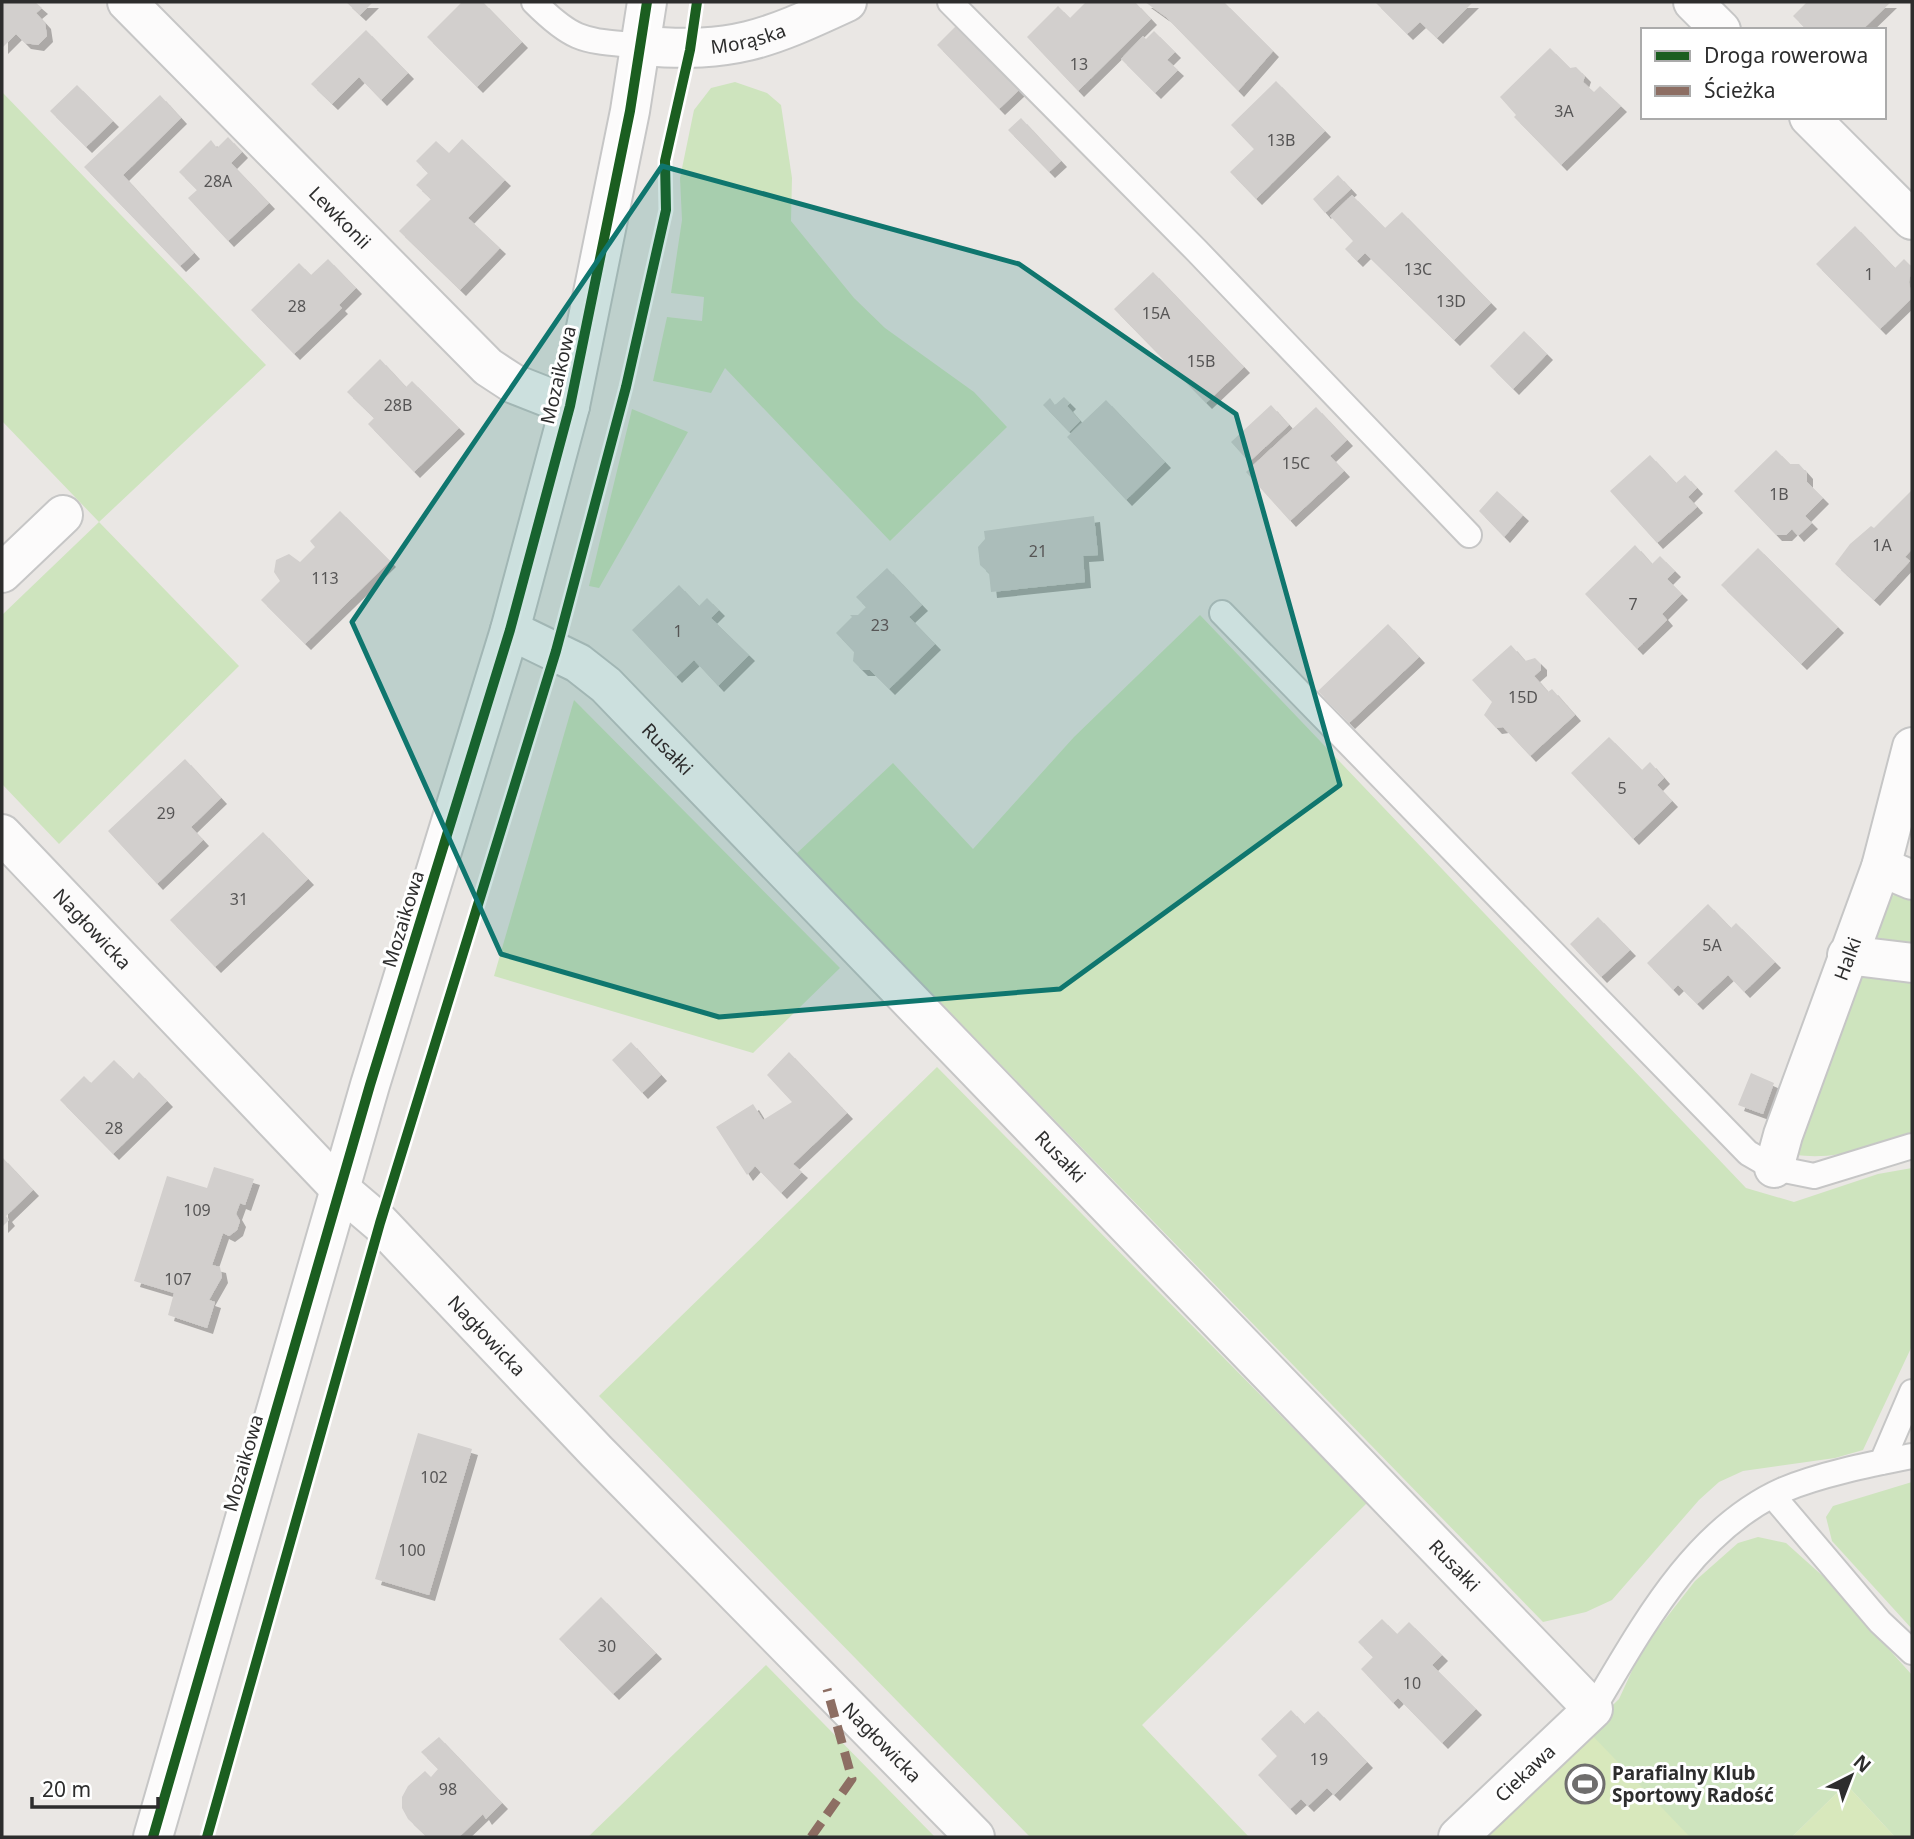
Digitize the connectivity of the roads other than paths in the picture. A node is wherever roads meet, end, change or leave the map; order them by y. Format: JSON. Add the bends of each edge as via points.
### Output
{"nodes":[{"id":1,"x":127,"y":2,"type":"edge"},
{"id":2,"x":534,"y":2,"type":"edge"},
{"id":3,"x":647,"y":2,"type":"edge"},
{"id":4,"x":847,"y":2,"type":"edge"},
{"id":5,"x":950,"y":2,"type":"edge"},
{"id":6,"x":1693,"y":2,"type":"edge"},
{"id":7,"x":1719,"y":28,"type":"edge"},
{"id":8,"x":642,"y":46,"type":"junction"},
{"id":9,"x":1811,"y":119,"type":"edge"},
{"id":10,"x":1912,"y":220,"type":"edge"},
{"id":11,"x":570,"y":406,"type":"junction"},
{"id":12,"x":63,"y":515,"type":"dead end"},
{"id":13,"x":1469,"y":535,"type":"dead end"},
{"id":14,"x":2,"y":573,"type":"edge"},
{"id":15,"x":1222,"y":613,"type":"dead end"},
{"id":16,"x":510,"y":630,"type":"junction"},
{"id":17,"x":1912,"y":747,"type":"edge"},
{"id":18,"x":2,"y":834,"type":"edge"},
{"id":19,"x":1896,"y":873,"type":"edge"},
{"id":20,"x":1847,"y":955,"type":"junction"},
{"id":21,"x":1912,"y":963,"type":"edge"},
{"id":22,"x":1912,"y":1146,"type":"edge"},
{"id":23,"x":1774,"y":1168,"type":"junction"},
{"id":24,"x":340,"y":1189,"type":"junction"},
{"id":25,"x":1912,"y":1392,"type":"edge"},
{"id":26,"x":1912,"y":1455,"type":"edge"},
{"id":27,"x":1882,"y":1462,"type":"junction"},
{"id":28,"x":1773,"y":1496,"type":"junction"},
{"id":29,"x":1912,"y":1652,"type":"edge"},
{"id":30,"x":1593,"y":1709,"type":"junction"},
{"id":31,"x":153,"y":1837,"type":"edge"},
{"id":32,"x":975,"y":1837,"type":"edge"},
{"id":33,"x":1458,"y":1837,"type":"edge"}],
"edges":[{"from":1,"to":11,"type":"street","name":"Lewkonii","via":[[488,367],[522,388]]},
{"from":2,"to":8,"type":"lane","via":[[562,29],[583,39]]},
{"from":3,"to":8,"type":"street","name":"Mozaikowa"},
{"from":4,"to":8,"type":"street","name":"Morąska","via":[[747,43],[690,50]]},
{"from":5,"to":13,"type":"lane"},
{"from":6,"to":7,"type":"street"},
{"from":8,"to":11,"type":"street","name":"Mozaikowa"},
{"from":9,"to":10,"type":"street"},
{"from":11,"to":16,"type":"street","name":"Mozaikowa"},
{"from":12,"to":14,"type":"street"},
{"from":15,"to":23,"type":"lane","via":[[1748,1153]]},
{"from":16,"to":24,"type":"street","name":"Mozaikowa"},
{"from":16,"to":30,"type":"street","name":"Rusałki","via":[[578,663],[606,685]]},
{"from":17,"to":19,"type":"street","name":"Halki"},
{"from":18,"to":24,"type":"street","name":"Nagłowicka"},
{"from":19,"to":20,"type":"street","name":"Halki"},
{"from":20,"to":21,"type":"street"},
{"from":20,"to":23,"type":"street","name":"Halki"},
{"from":22,"to":23,"type":"lane","via":[[1814,1176]]},
{"from":24,"to":31,"type":"street","name":"Mozaikowa"},
{"from":24,"to":32,"type":"street","name":"Nagłowicka","via":[[380,1223],[615,1471]]},
{"from":25,"to":27,"type":"lane"},
{"from":26,"to":27,"type":"lane"},
{"from":27,"to":28,"type":"lane"},
{"from":28,"to":29,"type":"lane","via":[[1880,1622]]},
{"from":28,"to":30,"type":"lane","via":[[1731,1524],[1697,1556],[1632,1643]]},
{"from":30,"to":33,"type":"street","name":"Ciekawa"}]}
